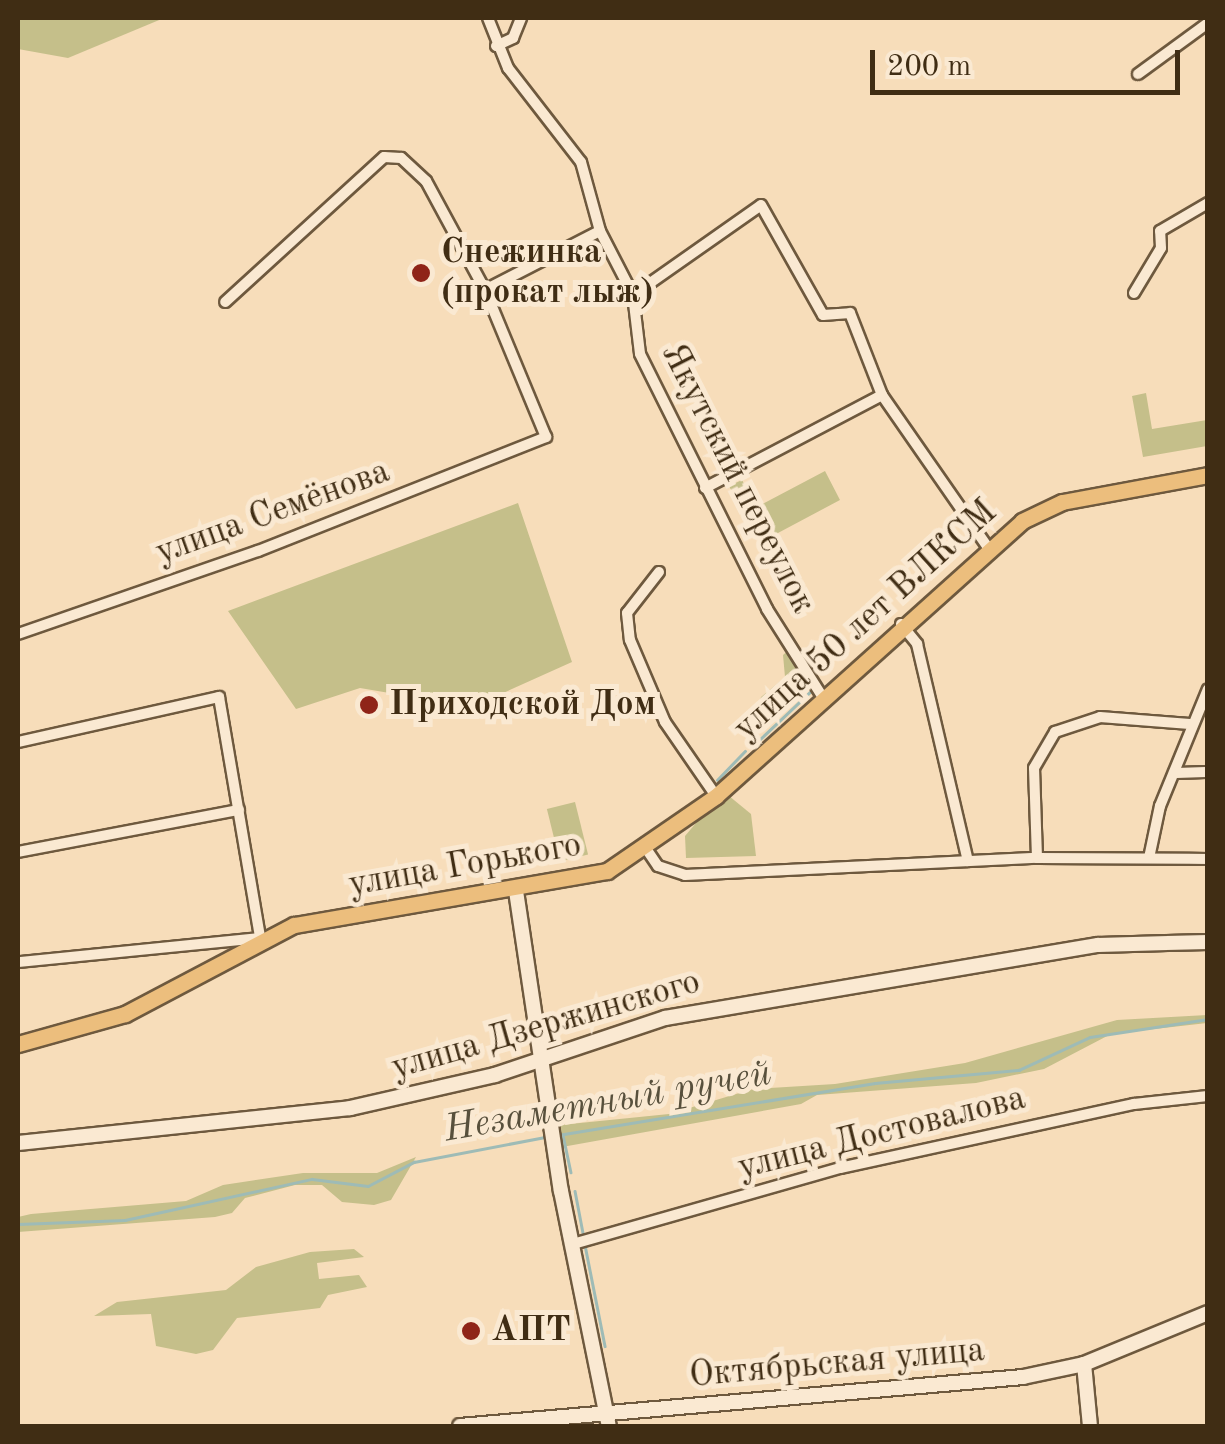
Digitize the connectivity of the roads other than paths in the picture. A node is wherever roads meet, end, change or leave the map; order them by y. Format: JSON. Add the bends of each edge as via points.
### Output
{"nodes":[{"id":1,"x":488,"y":18,"type":"edge"},
{"id":2,"x":521,"y":18,"type":"edge"},
{"id":3,"x":1208,"y":23,"type":"edge"},
{"id":4,"x":496,"y":46,"type":"junction"},
{"id":5,"x":1138,"y":74,"type":"dead end"},
{"id":6,"x":1208,"y":203,"type":"edge"},
{"id":7,"x":600,"y":231,"type":"junction"},
{"id":8,"x":485,"y":290,"type":"junction"},
{"id":9,"x":1134,"y":293,"type":"dead end"},
{"id":10,"x":633,"y":295,"type":"junction"},
{"id":11,"x":225,"y":302,"type":"dead end"},
{"id":12,"x":882,"y":395,"type":"junction"},
{"id":13,"x":1208,"y":475,"type":"edge"},
{"id":14,"x":705,"y":488,"type":"junction"},
{"id":15,"x":988,"y":546,"type":"junction"},
{"id":16,"x":660,"y":572,"type":"dead end"},
{"id":17,"x":901,"y":624,"type":"junction"},
{"id":18,"x":18,"y":634,"type":"edge"},
{"id":19,"x":1208,"y":689,"type":"edge"},
{"id":20,"x":822,"y":696,"type":"junction"},
{"id":21,"x":1190,"y":724,"type":"junction"},
{"id":22,"x":18,"y":742,"type":"edge"},
{"id":23,"x":1208,"y":772,"type":"edge"},
{"id":24,"x":1174,"y":773,"type":"junction"},
{"id":25,"x":716,"y":796,"type":"junction"},
{"id":26,"x":239,"y":810,"type":"junction"},
{"id":27,"x":645,"y":846,"type":"junction"},
{"id":28,"x":18,"y":852,"type":"edge"},
{"id":29,"x":1037,"y":858,"type":"junction"},
{"id":30,"x":1149,"y":858,"type":"junction"},
{"id":31,"x":1208,"y":859,"type":"edge"},
{"id":32,"x":968,"y":861,"type":"junction"},
{"id":33,"x":516,"y":891,"type":"junction"},
{"id":34,"x":260,"y":938,"type":"junction"},
{"id":35,"x":1208,"y":942,"type":"edge"},
{"id":36,"x":18,"y":962,"type":"edge"},
{"id":37,"x":18,"y":1044,"type":"edge"},
{"id":38,"x":542,"y":1059,"type":"junction"},
{"id":39,"x":1208,"y":1096,"type":"edge"},
{"id":40,"x":18,"y":1144,"type":"edge"},
{"id":41,"x":573,"y":1244,"type":"junction"},
{"id":42,"x":1208,"y":1313,"type":"edge"},
{"id":43,"x":1084,"y":1364,"type":"junction"},
{"id":44,"x":608,"y":1421,"type":"edge"},
{"id":45,"x":460,"y":1426,"type":"edge"},
{"id":46,"x":1090,"y":1426,"type":"edge"}],
"edges":[{"from":1,"to":4,"type":"street","name":"Якутский переулок"},
{"from":2,"to":4,"type":"street","via":[[513,38]]},
{"from":3,"to":5,"type":"street"},
{"from":4,"to":7,"type":"street","name":"Якутский переулок","via":[[576,154]]},
{"from":6,"to":9,"type":"street","via":[[1160,231],[1161,248]]},
{"from":7,"to":8,"type":"street"},
{"from":7,"to":10,"type":"street","name":"Якутский переулок"},
{"from":8,"to":11,"type":"street","via":[[426,181],[400,158],[384,157]]},
{"from":8,"to":18,"type":"street","name":"улица Семёнова","via":[[546,438],[258,551]]},
{"from":10,"to":12,"type":"street","via":[[760,205],[822,315],[850,313]]},
{"from":10,"to":14,"type":"street","name":"Якутский переулок","via":[[640,354]]},
{"from":12,"to":14,"type":"street"},
{"from":12,"to":15,"type":"street"},
{"from":13,"to":15,"type":"main road","name":"улица 50 лет ВЛКСМ","via":[[1062,502]]},
{"from":14,"to":20,"type":"street","name":"Якутский переулок","via":[[766,609]]},
{"from":15,"to":17,"type":"main road","name":"улица 50 лет ВЛКСМ"},
{"from":16,"to":25,"type":"street","via":[[627,613],[630,640],[665,722]]},
{"from":17,"to":20,"type":"main road","name":"улица 50 лет ВЛКСМ"},
{"from":17,"to":32,"type":"street","via":[[917,644]]},
{"from":19,"to":21,"type":"street"},
{"from":20,"to":25,"type":"main road","name":"улица 50 лет ВЛКСМ"},
{"from":21,"to":24,"type":"street"},
{"from":21,"to":29,"type":"street","via":[[1100,717],[1054,732],[1034,768]]},
{"from":22,"to":26,"type":"street","via":[[219,697]]},
{"from":23,"to":24,"type":"street"},
{"from":24,"to":30,"type":"street"},
{"from":25,"to":27,"type":"main road","name":"улица 50 лет ВЛКСМ"},
{"from":26,"to":28,"type":"street"},
{"from":26,"to":34,"type":"street"},
{"from":27,"to":32,"type":"street","via":[[658,866],[685,875]]},
{"from":27,"to":33,"type":"main road","name":"улица Горького","via":[[607,871]]},
{"from":29,"to":30,"type":"street"},
{"from":29,"to":32,"type":"street"},
{"from":30,"to":31,"type":"street"},
{"from":33,"to":34,"type":"main road","name":"улица Горького","via":[[294,926]]},
{"from":33,"to":38,"type":"street"},
{"from":34,"to":36,"type":"street","name":"улица Горького"},
{"from":34,"to":37,"type":"main road","via":[[125,1014]]},
{"from":35,"to":38,"type":"street","name":"улица Дзержинского","via":[[1098,945],[726,1006],[665,1018]]},
{"from":38,"to":40,"type":"street","name":"улица Дзержинского","via":[[350,1108]]},
{"from":38,"to":41,"type":"street"},
{"from":39,"to":41,"type":"street","name":"улица Достовалова","via":[[1134,1104],[840,1168]]},
{"from":41,"to":44,"type":"street"},
{"from":42,"to":43,"type":"street","name":"Октябрьская улица"},
{"from":43,"to":44,"type":"street","name":"Октябрьская улица","via":[[906,1391]]},
{"from":43,"to":46,"type":"street"},
{"from":44,"to":45,"type":"street","name":"Октябрьская улица"}]}
